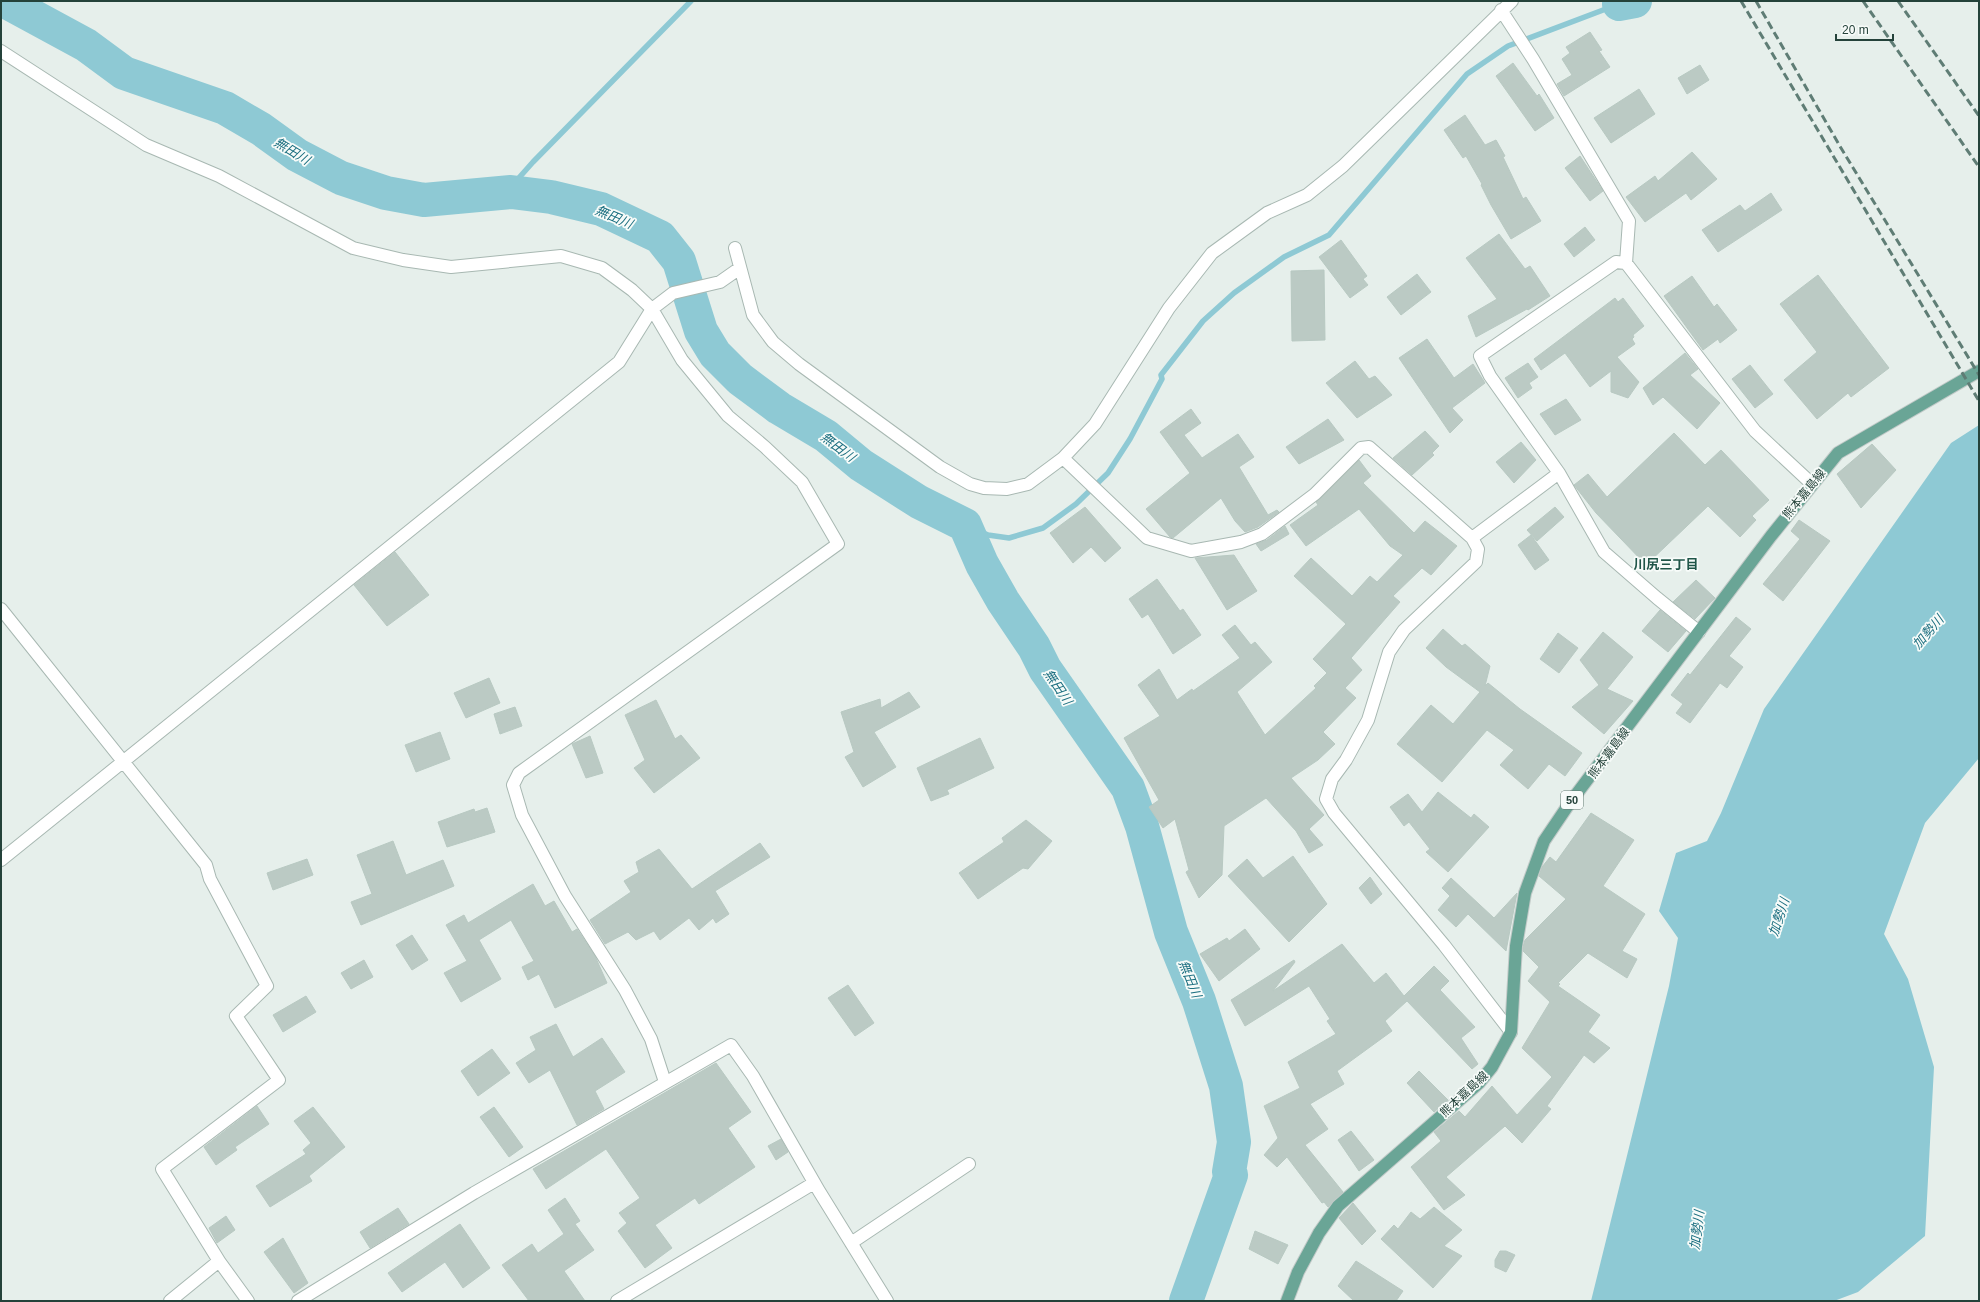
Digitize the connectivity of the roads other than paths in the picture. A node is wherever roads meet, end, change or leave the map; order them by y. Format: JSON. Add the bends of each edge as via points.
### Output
{"nodes":[{"id":1,"x":1512,"y":1,"type":"edge"},
{"id":2,"x":1501,"y":10,"type":"junction"},
{"id":3,"x":1,"y":51,"type":"edge"},
{"id":4,"x":735,"y":248,"type":"dead end"},
{"id":5,"x":1626,"y":264,"type":"junction"},
{"id":6,"x":735,"y":272,"type":"junction"},
{"id":7,"x":652,"y":309,"type":"junction"},
{"id":8,"x":1979,"y":371,"type":"edge"},
{"id":9,"x":1063,"y":458,"type":"junction"},
{"id":10,"x":1559,"y":473,"type":"junction"},
{"id":11,"x":1812,"y":484,"type":"junction"},
{"id":12,"x":1472,"y":538,"type":"junction"},
{"id":13,"x":1,"y":609,"type":"edge"},
{"id":14,"x":1700,"y":632,"type":"junction"},
{"id":15,"x":123,"y":762,"type":"junction"},
{"id":16,"x":1,"y":860,"type":"edge"},
{"id":17,"x":1511,"y":1032,"type":"junction"},
{"id":18,"x":665,"y":1082,"type":"junction"},
{"id":19,"x":969,"y":1164,"type":"dead end"},
{"id":20,"x":814,"y":1183,"type":"junction"},
{"id":21,"x":851,"y":1243,"type":"junction"},
{"id":22,"x":219,"y":1261,"type":"junction"},
{"id":23,"x":170,"y":1301,"type":"edge"},
{"id":24,"x":248,"y":1301,"type":"edge"},
{"id":25,"x":298,"y":1301,"type":"edge"},
{"id":26,"x":617,"y":1301,"type":"edge"},
{"id":27,"x":887,"y":1301,"type":"edge"},
{"id":28,"x":1287,"y":1301,"type":"edge"}],
"edges":[{"from":1,"to":2,"type":"street"},
{"from":2,"to":5,"type":"street","via":[[1629,221]]},
{"from":2,"to":9,"type":"street","via":[[1343,166],[1307,195],[1267,213],[1212,253],[1169,308],[1095,424]]},
{"from":3,"to":7,"type":"street","via":[[146,145],[219,176],[353,248],[403,260],[451,267],[561,256],[602,268],[632,290]]},
{"from":4,"to":6,"type":"street"},
{"from":5,"to":10,"type":"street","via":[[1616,262],[1480,356],[1490,376]]},
{"from":5,"to":11,"type":"street","via":[[1755,431]]},
{"from":6,"to":7,"type":"street","via":[[720,282],[673,293]]},
{"from":6,"to":9,"type":"street","via":[[753,315],[773,342],[946,470],[970,484],[984,488],[1007,489],[1028,484]]},
{"from":7,"to":15,"type":"street","via":[[619,362]]},
{"from":7,"to":18,"type":"street","via":[[682,360],[728,416],[765,446],[802,482],[838,544],[519,773],[512,785],[522,815],[565,896],[625,990],[651,1039]]},
{"from":8,"to":11,"type":"main road","name":"熊本嘉島線","number":"50","via":[[1838,453]]},
{"from":9,"to":12,"type":"street","via":[[1147,538],[1191,551],[1241,542],[1262,534],[1315,494],[1362,448],[1369,447]]},
{"from":10,"to":12,"type":"street"},
{"from":10,"to":14,"type":"street","via":[[1604,552]]},
{"from":11,"to":14,"type":"main road","name":"熊本嘉島線","number":"50"},
{"from":12,"to":17,"type":"street","via":[[1478,549],[1476,562],[1404,630],[1389,652],[1368,720],[1346,760],[1332,779],[1326,799],[1334,813],[1444,944]]},
{"from":13,"to":15,"type":"street"},
{"from":14,"to":17,"type":"main road","name":"熊本嘉島線","number":"50","via":[[1569,804],[1544,841],[1523,900],[1516,946]]},
{"from":15,"to":16,"type":"street"},
{"from":15,"to":22,"type":"street","via":[[206,865],[210,879],[267,986],[236,1016],[279,1080],[162,1169]]},
{"from":17,"to":28,"type":"main road","name":"熊本嘉島線","number":"50","via":[[1492,1068],[1479,1083],[1338,1206],[1319,1233],[1298,1272]]},
{"from":18,"to":20,"type":"street","via":[[731,1045],[753,1076]]},
{"from":18,"to":25,"type":"street","via":[[474,1193]]},
{"from":19,"to":21,"type":"street"},
{"from":20,"to":21,"type":"street"},
{"from":20,"to":26,"type":"street"},
{"from":21,"to":27,"type":"street"},
{"from":22,"to":23,"type":"street"},
{"from":22,"to":24,"type":"street"}]}
